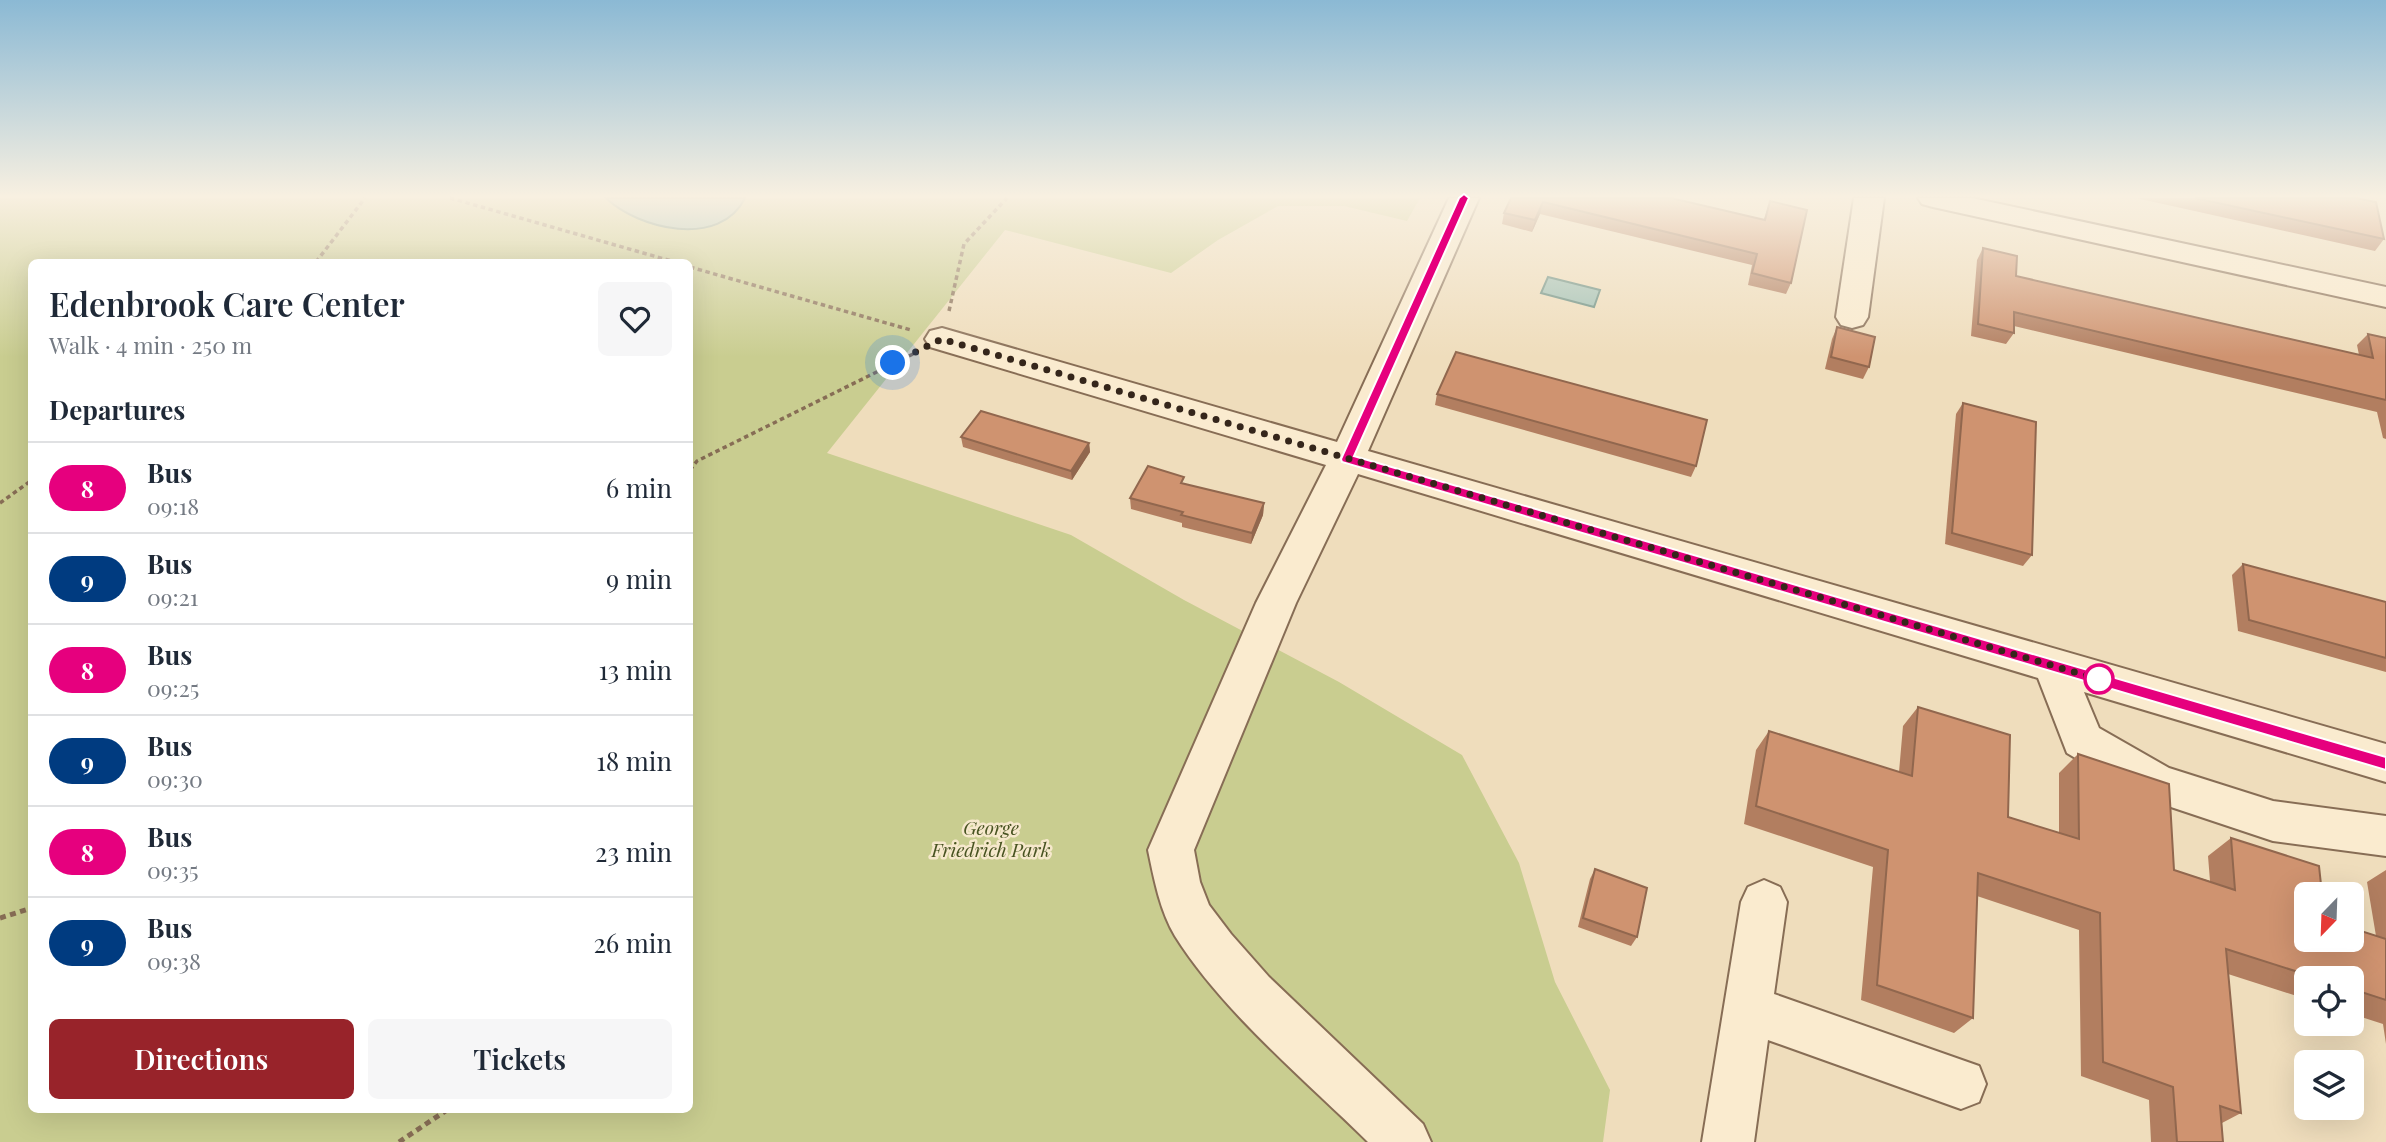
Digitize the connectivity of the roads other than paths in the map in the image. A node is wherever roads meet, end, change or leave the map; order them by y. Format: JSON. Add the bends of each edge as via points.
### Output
{"nodes":[{"id":1,"x":1440,"y":251,"type":"edge"},
{"id":2,"x":1861,"y":251,"type":"edge"},
{"id":3,"x":2177,"y":251,"type":"edge"},
{"id":4,"x":2386,"y":297,"type":"edge"},
{"id":5,"x":1852,"y":317,"type":"dead end"},
{"id":6,"x":942,"y":339,"type":"road end"},
{"id":7,"x":1347,"y":459,"type":"junction"},
{"id":8,"x":2054,"y":666,"type":"junction"},
{"id":9,"x":2386,"y":763,"type":"edge"},
{"id":10,"x":2386,"y":836,"type":"edge"},
{"id":11,"x":1765,"y":902,"type":"dead end"},
{"id":12,"x":1748,"y":1009,"type":"junction"},
{"id":13,"x":1961,"y":1084,"type":"dead end"},
{"id":14,"x":1405,"y":1142,"type":"edge"},
{"id":15,"x":1728,"y":1142,"type":"edge"}],
"edges":[{"from":1,"to":7,"type":"street"},
{"from":2,"to":5,"type":"street"},
{"from":3,"to":4,"type":"street"},
{"from":6,"to":7,"type":"street"},
{"from":7,"to":8,"type":"street"},
{"from":7,"to":14,"type":"street","via":[[1276,603],[1171,849],[1191,919],[1214,950],[1252,995]]},
{"from":8,"to":9,"type":"street"},
{"from":8,"to":10,"type":"street","via":[[2082,740],[2156,783],[2273,821]]},
{"from":11,"to":12,"type":"street"},
{"from":12,"to":13,"type":"street"},
{"from":12,"to":15,"type":"street"}]}
